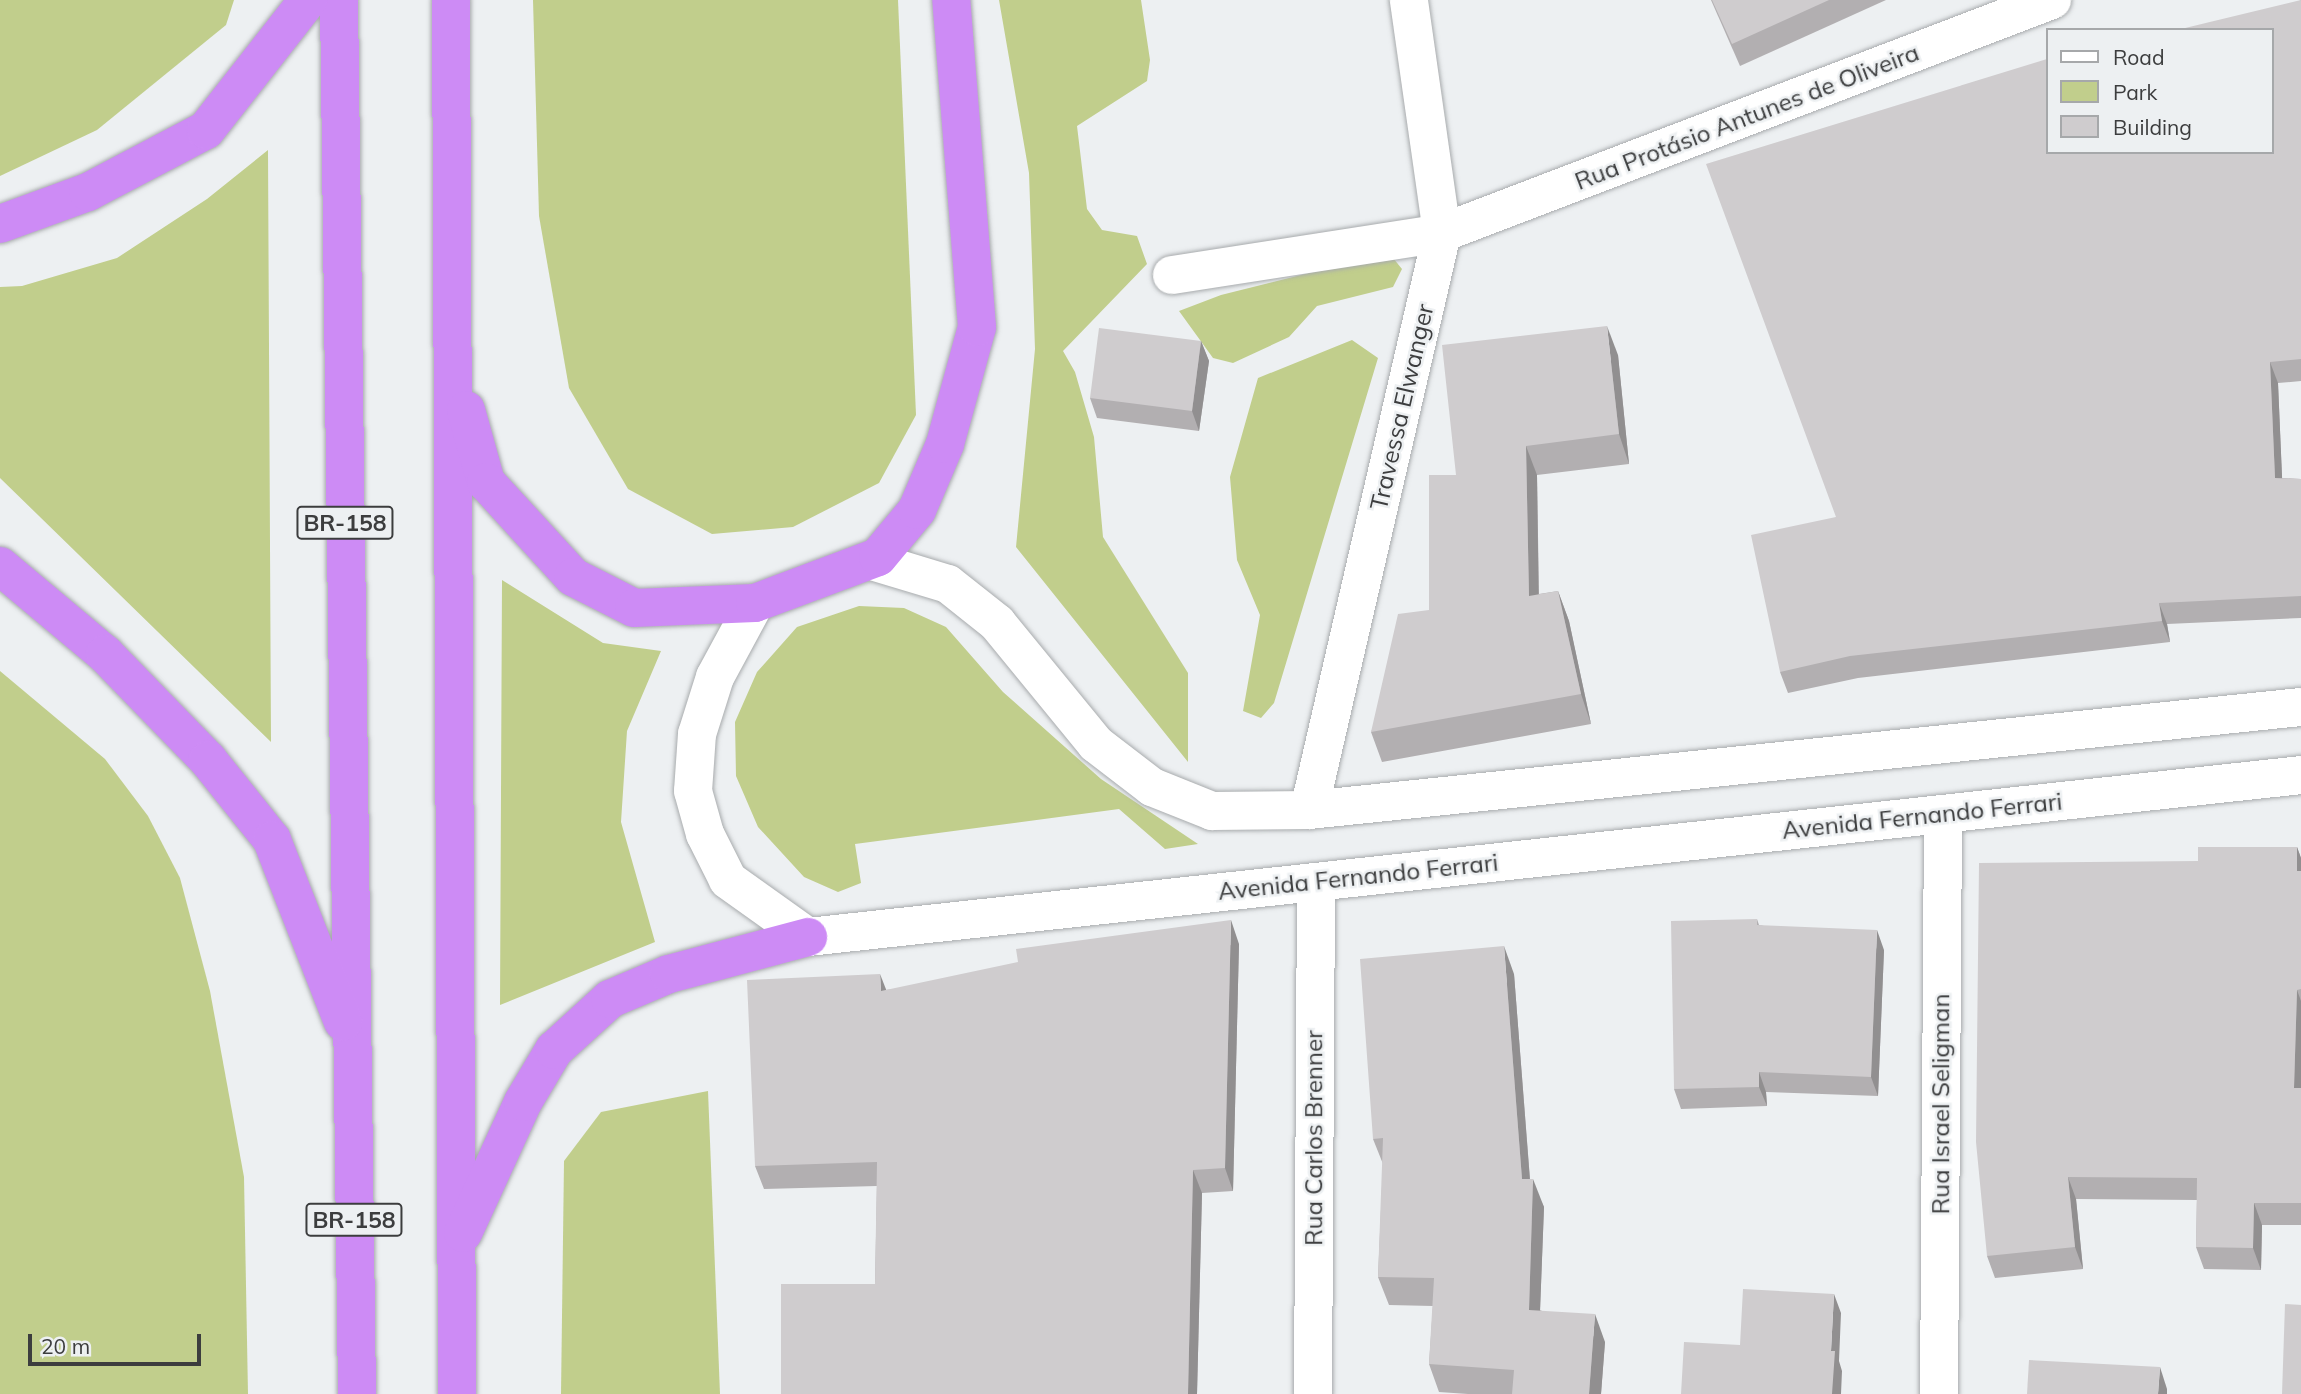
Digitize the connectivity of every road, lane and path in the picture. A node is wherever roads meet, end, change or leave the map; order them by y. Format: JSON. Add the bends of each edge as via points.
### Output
{"nodes":[{"id":1,"x":309,"y":0,"type":"edge"},
{"id":2,"x":339,"y":0,"type":"edge"},
{"id":3,"x":452,"y":0,"type":"edge"},
{"id":4,"x":951,"y":0,"type":"edge"},
{"id":5,"x":1409,"y":0,"type":"edge"},
{"id":6,"x":2053,"y":0,"type":"edge"},
{"id":7,"x":0,"y":224,"type":"edge"},
{"id":8,"x":1442,"y":233,"type":"junction"},
{"id":9,"x":1172,"y":275,"type":"dead end"},
{"id":10,"x":452,"y":362,"type":"junction"},
{"id":11,"x":872,"y":561,"type":"junction"},
{"id":12,"x":0,"y":566,"type":"edge"},
{"id":13,"x":755,"y":603,"type":"junction"},
{"id":14,"x":2301,"y":707,"type":"edge"},
{"id":15,"x":2301,"y":775,"type":"edge"},
{"id":16,"x":1310,"y":810,"type":"junction"},
{"id":17,"x":1943,"y":814,"type":"junction"},
{"id":18,"x":1316,"y":882,"type":"junction"},
{"id":19,"x":808,"y":937,"type":"junction"},
{"id":20,"x":352,"y":1045,"type":"junction"},
{"id":21,"x":458,"y":1244,"type":"junction"},
{"id":22,"x":357,"y":1394,"type":"edge"},
{"id":23,"x":457,"y":1394,"type":"edge"},
{"id":24,"x":1313,"y":1394,"type":"edge"},
{"id":25,"x":1939,"y":1394,"type":"edge"}],
"edges":[{"from":1,"to":7,"type":"highway","via":[[206,130],[88,192]]},
{"from":2,"to":20,"type":"highway","number":"BR-158"},
{"from":3,"to":10,"type":"highway"},
{"from":4,"to":11,"type":"highway","via":[[977,327],[946,444],[917,510]]},
{"from":5,"to":8,"type":"street","name":"Travessa Elwanger"},
{"from":6,"to":8,"type":"street","name":"Rua Protásio Antunes de Oliveira"},
{"from":8,"to":9,"type":"street","name":"Rua Protásio Antunes de Oliveira"},
{"from":8,"to":16,"type":"street","name":"Travessa Elwanger"},
{"from":10,"to":13,"type":"highway","via":[[486,482],[573,577],[634,608]]},
{"from":10,"to":21,"type":"highway"},
{"from":11,"to":13,"type":"highway"},
{"from":11,"to":16,"type":"street","via":[[948,584],[997,623],[1096,744],[1152,787],[1212,811]]},
{"from":12,"to":20,"type":"highway","via":[[105,654],[208,760],[272,840]]},
{"from":13,"to":19,"type":"street","via":[[715,677],[697,734],[693,791],[705,834],[728,880]]},
{"from":14,"to":16,"type":"street"},
{"from":15,"to":17,"type":"street","name":"Avenida Fernando Ferrari"},
{"from":17,"to":18,"type":"street","name":"Avenida Fernando Ferrari"},
{"from":17,"to":25,"type":"street","name":"Rua Israel Seligman"},
{"from":18,"to":19,"type":"street","name":"Avenida Fernando Ferrari"},
{"from":18,"to":24,"type":"street","name":"Rua Carlos Brenner"},
{"from":19,"to":21,"type":"highway","via":[[669,974],[610,999],[554,1050],[523,1102]]},
{"from":20,"to":22,"type":"highway","number":"BR-158"},
{"from":21,"to":23,"type":"highway"}]}
